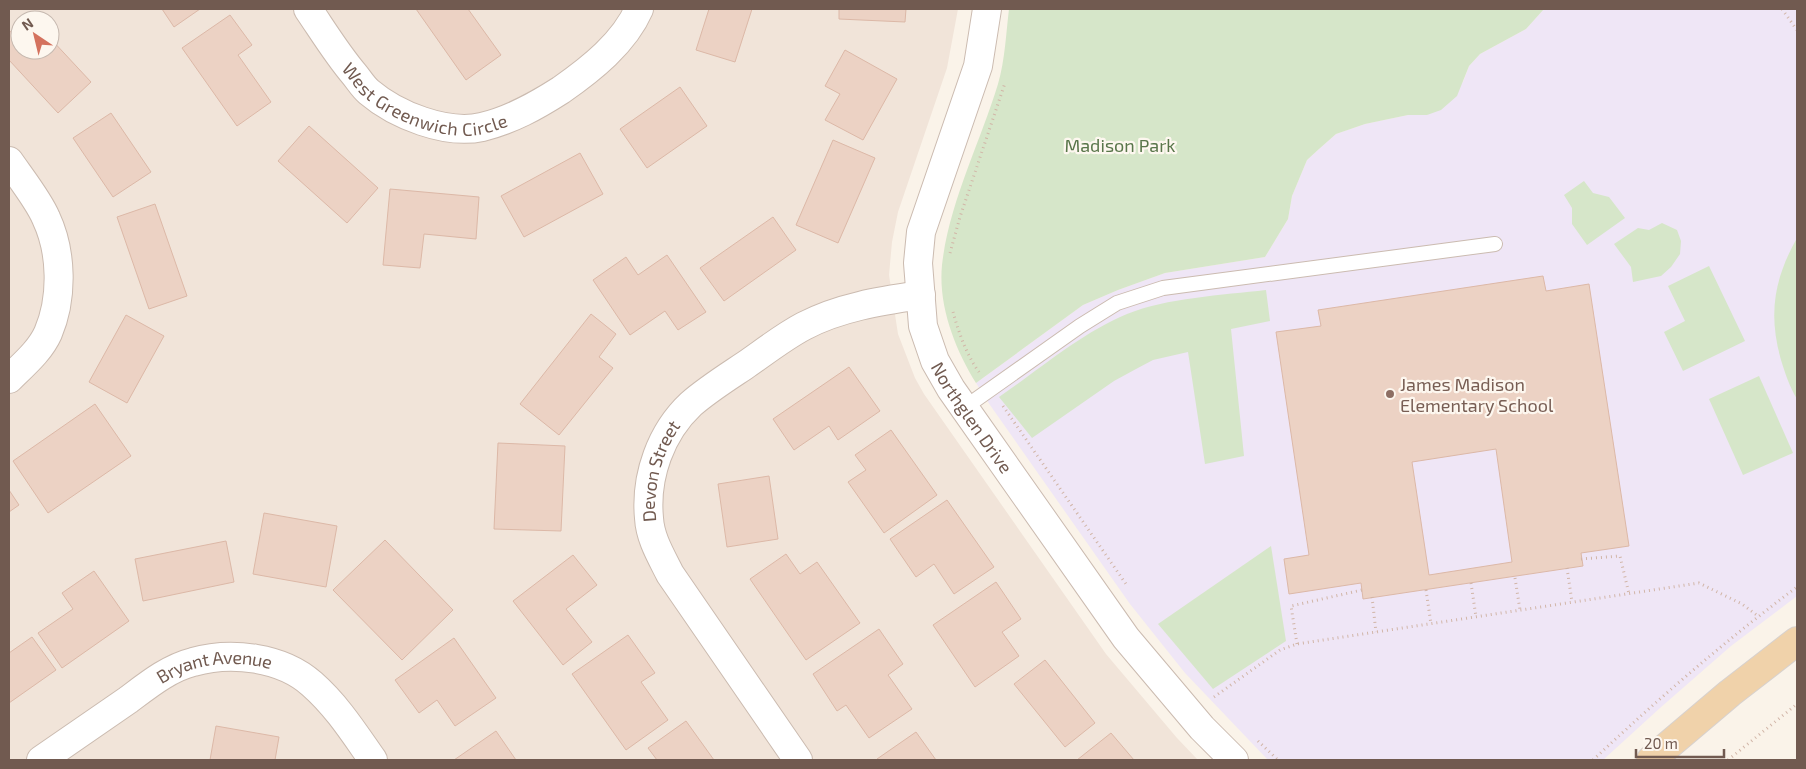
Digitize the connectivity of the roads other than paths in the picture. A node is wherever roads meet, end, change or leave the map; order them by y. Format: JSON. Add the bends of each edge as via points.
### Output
{"nodes":[{"id":1,"x":308,"y":9,"type":"edge"},
{"id":2,"x":639,"y":9,"type":"edge"},
{"id":3,"x":987,"y":9,"type":"edge"},
{"id":4,"x":9,"y":160,"type":"edge"},
{"id":5,"x":1495,"y":244,"type":"dead end"},
{"id":6,"x":921,"y":295,"type":"junction"},
{"id":7,"x":9,"y":379,"type":"edge"},
{"id":8,"x":964,"y":408,"type":"junction"},
{"id":9,"x":1797,"y":641,"type":"edge"},
{"id":10,"x":41,"y":760,"type":"edge"},
{"id":11,"x":374,"y":760,"type":"edge"},
{"id":12,"x":798,"y":760,"type":"edge"},
{"id":13,"x":1234,"y":760,"type":"edge"},
{"id":14,"x":1651,"y":760,"type":"edge"}],
"edges":[{"from":1,"to":2,"type":"street","name":"West Greenwich Circle","via":[[368,91],[394,109],[424,122],[454,128],[480,127],[537,106],[591,69],[615,44]]},
{"from":3,"to":6,"type":"street","name":"Northglen Drive","via":[[978,66],[921,232],[918,263]]},
{"from":4,"to":7,"type":"street","via":[[46,216],[56,245],[58,274],[57,306],[48,334]]},
{"from":5,"to":8,"type":"lane","via":[[1163,288],[1117,303]]},
{"from":6,"to":8,"type":"street","name":"Northglen Drive","via":[[923,326],[935,361]]},
{"from":6,"to":12,"type":"street","name":"Devon Street","via":[[835,312],[803,326],[691,405],[669,431],[654,462],[649,518],[656,546],[670,574]]},
{"from":8,"to":13,"type":"street","name":"Northglen Drive","via":[[1126,638],[1202,728]]},
{"from":9,"to":14,"type":"main road","via":[[1730,692]]},
{"from":10,"to":11,"type":"street","name":"Bryant Avenue","via":[[166,673],[193,662],[223,657],[257,659],[284,666],[310,682],[336,707]]}]}
